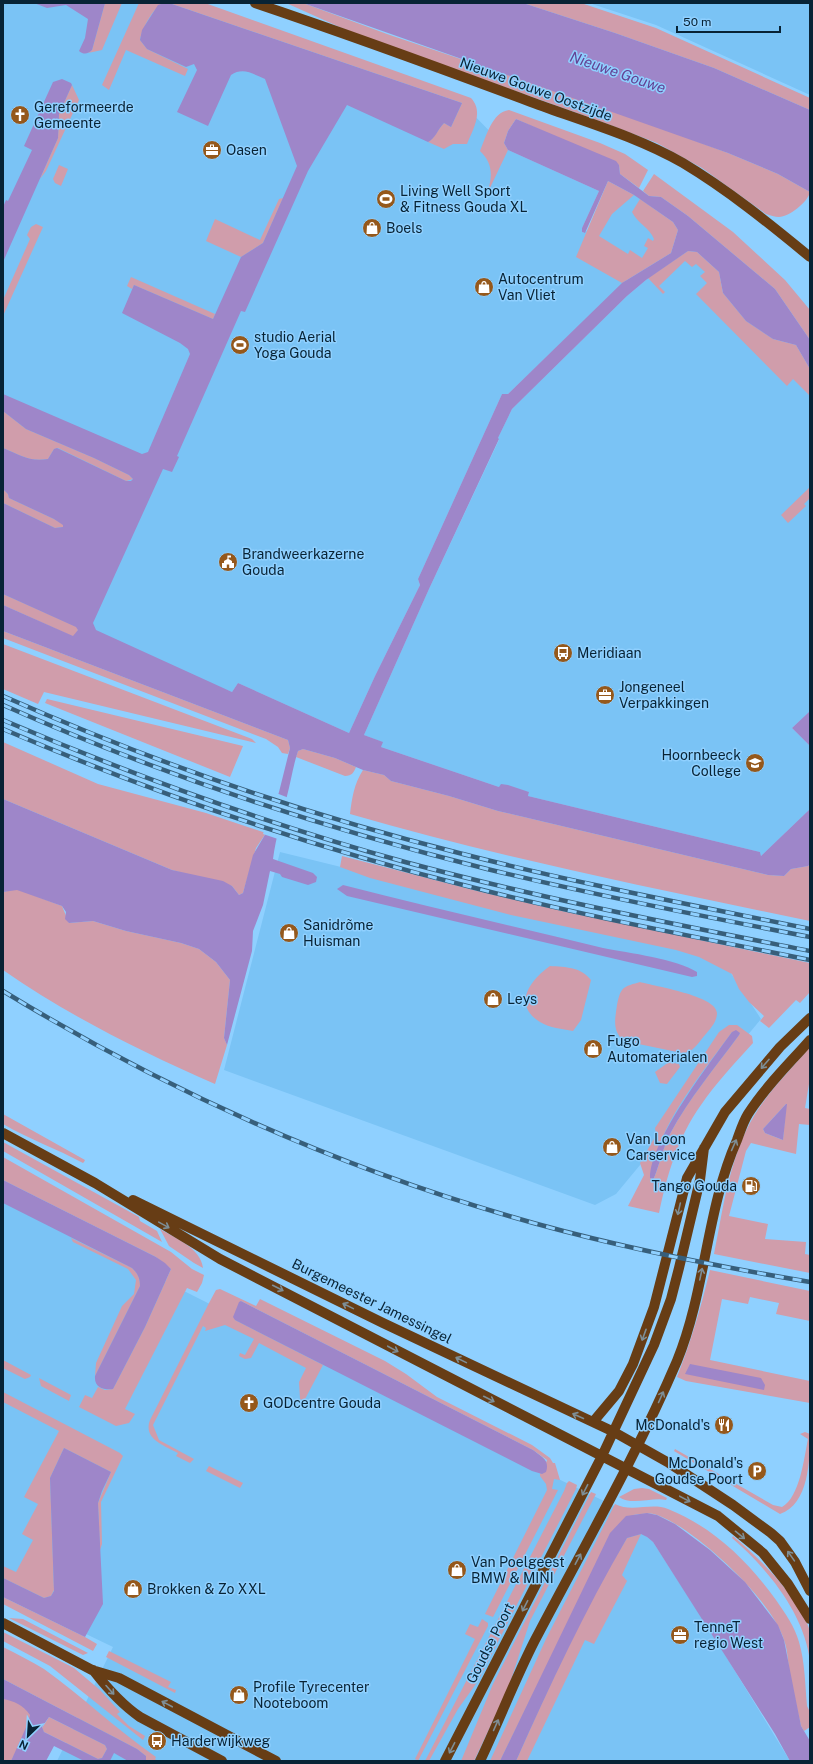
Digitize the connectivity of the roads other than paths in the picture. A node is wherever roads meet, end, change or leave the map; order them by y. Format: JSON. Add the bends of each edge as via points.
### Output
{"nodes":[{"id":1,"x":254,"y":3,"type":"edge"},
{"id":2,"x":788,"y":240,"type":"junction"},
{"id":3,"x":810,"y":257,"type":"edge"},
{"id":4,"x":810,"y":264,"type":"edge"},
{"id":5,"x":810,"y":1018,"type":"edge"},
{"id":6,"x":810,"y":1040,"type":"edge"},
{"id":7,"x":3,"y":1132,"type":"edge"},
{"id":8,"x":704,"y":1148,"type":"junction"},
{"id":9,"x":95,"y":1183,"type":"junction"},
{"id":10,"x":593,"y":1422,"type":"junction"},
{"id":11,"x":614,"y":1432,"type":"junction"},
{"id":12,"x":637,"y":1444,"type":"junction"},
{"id":13,"x":602,"y":1456,"type":"junction"},
{"id":14,"x":625,"y":1468,"type":"junction"},
{"id":15,"x":810,"y":1591,"type":"edge"},
{"id":16,"x":810,"y":1619,"type":"edge"},
{"id":17,"x":3,"y":1623,"type":"edge"},
{"id":18,"x":92,"y":1670,"type":"junction"},
{"id":19,"x":222,"y":1761,"type":"edge"},
{"id":20,"x":276,"y":1761,"type":"edge"},
{"id":21,"x":445,"y":1761,"type":"edge"},
{"id":22,"x":480,"y":1761,"type":"edge"}],
"edges":[{"from":1,"to":2,"type":"main road","name":"Nieuwe Gouwe Oostzijde","via":[[631,138],[683,164],[737,200]]},
{"from":2,"to":3,"type":"main road","name":"Nieuwe Gouwe Oostzijde"},
{"from":2,"to":4,"type":"main road","name":"Nieuwe Gouwe Oostzijde"},
{"from":5,"to":8,"type":"main road","one_way":true,"via":[[780,1047],[730,1106]]},
{"from":12,"to":6,"type":"main road","one_way":true,"via":[[656,1408],[687,1334],[728,1160],[748,1115]]},
{"from":7,"to":9,"type":"main road","name":"Burgemeester Jamessingel"},
{"from":8,"to":10,"type":"main road","one_way":true,"via":[[687,1178],[654,1307],[633,1364],[619,1391]]},
{"from":8,"to":11,"type":"main road","via":[[700,1180],[668,1306],[654,1345]]},
{"from":10,"to":9,"type":"main road","name":"Burgemeester Jamessingel","one_way":true},
{"from":9,"to":13,"type":"main road","name":"Burgemeester Jamessingel","one_way":true,"via":[[220,1259]]},
{"from":10,"to":11,"type":"main road","name":"Burgemeester Jamessingel"},
{"from":11,"to":12,"type":"main road","name":"Burgemeester Jamessingel"},
{"from":11,"to":13,"type":"main road","name":"Goudse Poort"},
{"from":12,"to":14,"type":"main road"},
{"from":15,"to":12,"type":"main road","one_way":true,"via":[[795,1562],[780,1541],[733,1505]]},
{"from":13,"to":14,"type":"main road"},
{"from":13,"to":21,"type":"main road","name":"Goudse Poort","one_way":true},
{"from":14,"to":16,"type":"main road","one_way":true,"via":[[718,1516],[763,1553],[788,1584]]},
{"from":22,"to":14,"type":"main road","one_way":true,"via":[[534,1643]]},
{"from":17,"to":18,"type":"main road"},
{"from":18,"to":19,"type":"main road","one_way":true,"via":[[111,1692],[140,1717]]},
{"from":20,"to":18,"type":"main road","one_way":true,"via":[[119,1678]]}]}
